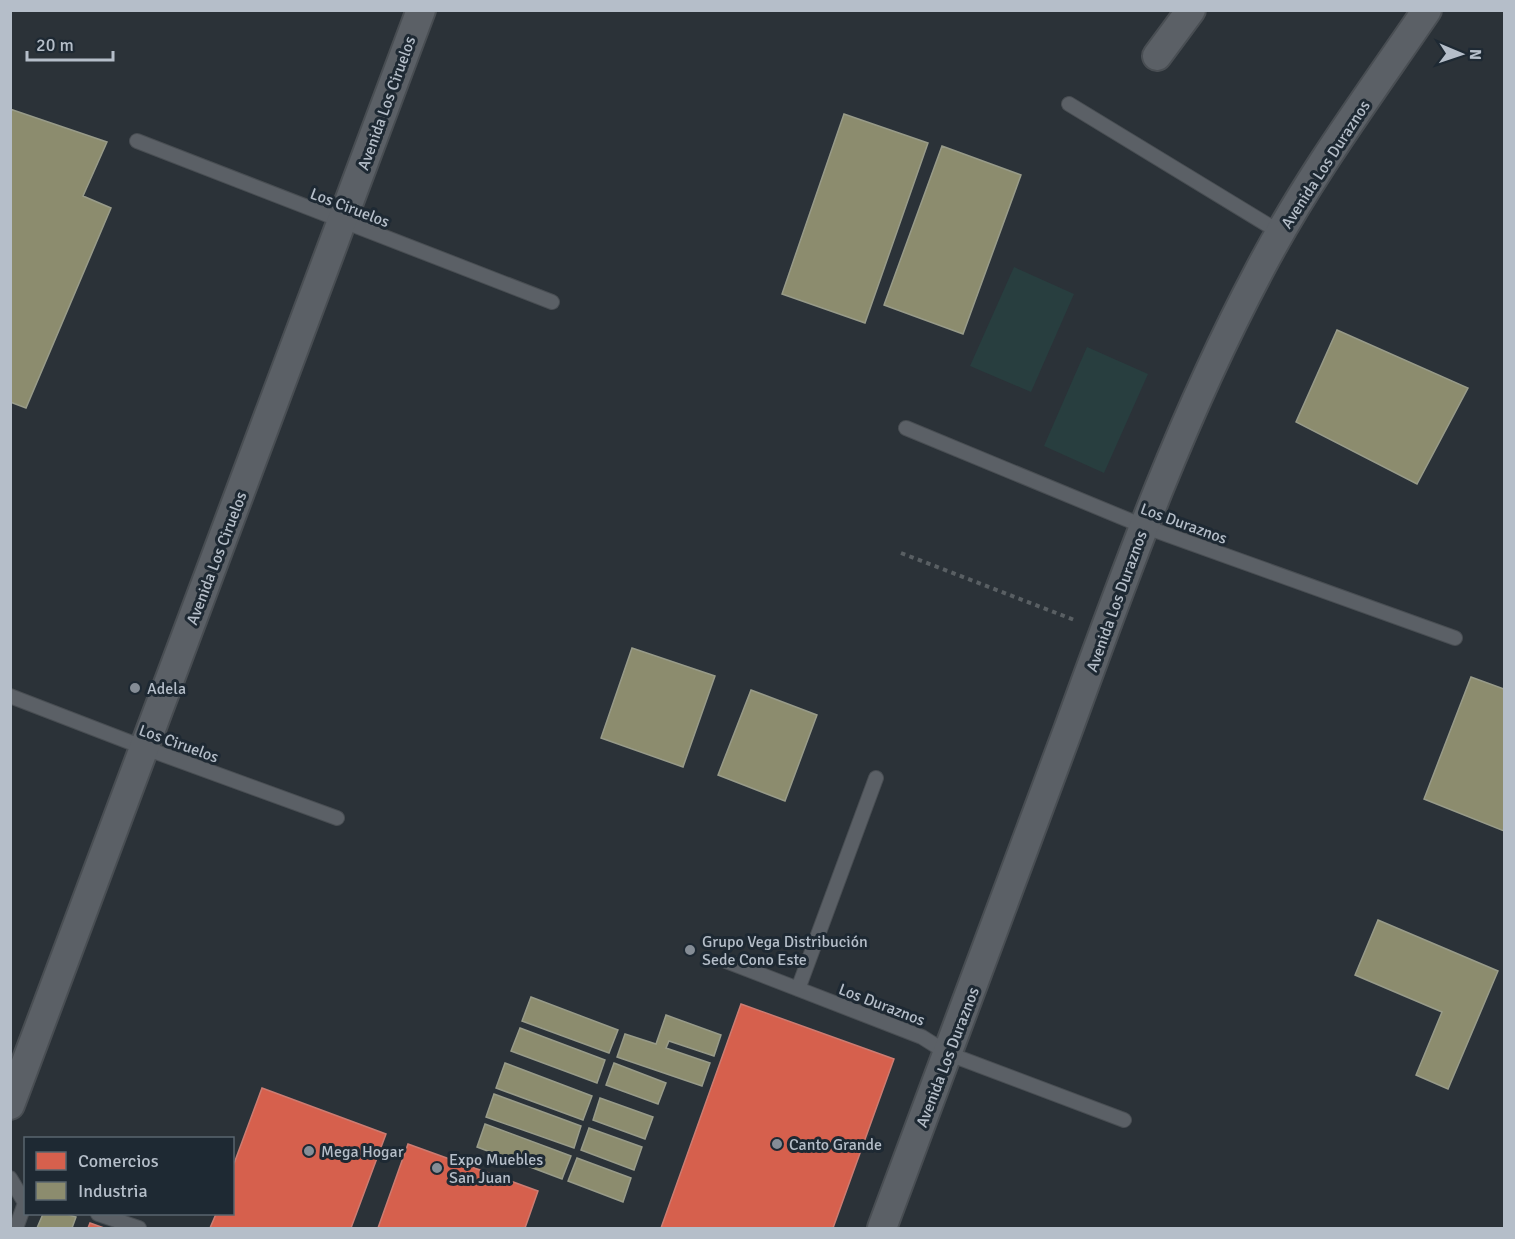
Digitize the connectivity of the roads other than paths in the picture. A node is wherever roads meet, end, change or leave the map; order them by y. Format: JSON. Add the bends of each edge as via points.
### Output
{"nodes":[{"id":1,"x":421,"y":10,"type":"edge"},
{"id":2,"x":1191,"y":10,"type":"edge"},
{"id":3,"x":1427,"y":10,"type":"edge"},
{"id":4,"x":1157,"y":56,"type":"dead end"},
{"id":5,"x":1069,"y":104,"type":"dead end"},
{"id":6,"x":137,"y":141,"type":"dead end"},
{"id":7,"x":342,"y":221,"type":"junction"},
{"id":8,"x":1281,"y":233,"type":"junction"},
{"id":9,"x":552,"y":302,"type":"dead end"},
{"id":10,"x":906,"y":428,"type":"dead end"},
{"id":11,"x":1143,"y":526,"type":"junction"},
{"id":12,"x":1455,"y":638,"type":"dead end"},
{"id":13,"x":10,"y":696,"type":"edge"},
{"id":14,"x":145,"y":748,"type":"junction"},
{"id":15,"x":876,"y":778,"type":"dead end"},
{"id":16,"x":338,"y":818,"type":"dead end"},
{"id":17,"x":726,"y":961,"type":"dead end"},
{"id":18,"x":798,"y":989,"type":"junction"},
{"id":19,"x":949,"y":1054,"type":"junction"},
{"id":20,"x":10,"y":1105,"type":"edge"},
{"id":21,"x":1124,"y":1120,"type":"dead end"},
{"id":22,"x":16,"y":1183,"type":"edge"},
{"id":23,"x":24,"y":1201,"type":"edge"},
{"id":24,"x":24,"y":1206,"type":"edge"},
{"id":25,"x":101,"y":1215,"type":"edge"},
{"id":26,"x":16,"y":1228,"type":"edge"},
{"id":27,"x":139,"y":1228,"type":"edge"},
{"id":28,"x":882,"y":1228,"type":"edge"}],
"edges":[{"from":1,"to":7,"type":"street","name":"Avenida Los Ciruelos"},
{"from":2,"to":4,"type":"street"},
{"from":3,"to":8,"type":"street","name":"Avenida Los Duraznos","via":[[1333,147]]},
{"from":5,"to":8,"type":"lane"},
{"from":6,"to":7,"type":"lane","name":"Los Ciruelos"},
{"from":7,"to":9,"type":"lane","name":"Los Ciruelos"},
{"from":7,"to":14,"type":"street","name":"Avenida Los Ciruelos"},
{"from":8,"to":11,"type":"street","name":"Avenida Los Duraznos","via":[[1205,378]]},
{"from":10,"to":11,"type":"lane","name":"Los Duraznos"},
{"from":11,"to":12,"type":"lane","name":"Los Duraznos"},
{"from":11,"to":19,"type":"street","name":"Avenida Los Duraznos"},
{"from":13,"to":14,"type":"lane","name":"Los Ciruelos"},
{"from":14,"to":16,"type":"lane","name":"Los Ciruelos"},
{"from":14,"to":20,"type":"street","name":"Avenida Los Ciruelos"},
{"from":15,"to":18,"type":"lane"},
{"from":17,"to":18,"type":"lane","name":"Los Duraznos"},
{"from":18,"to":19,"type":"lane","name":"Los Duraznos","via":[[922,1037]]},
{"from":19,"to":21,"type":"lane","name":"Los Duraznos"},
{"from":19,"to":28,"type":"street","name":"Avenida Los Duraznos"},
{"from":22,"to":23,"type":"lane"},
{"from":24,"to":26,"type":"lane"},
{"from":25,"to":27,"type":"lane"}]}
